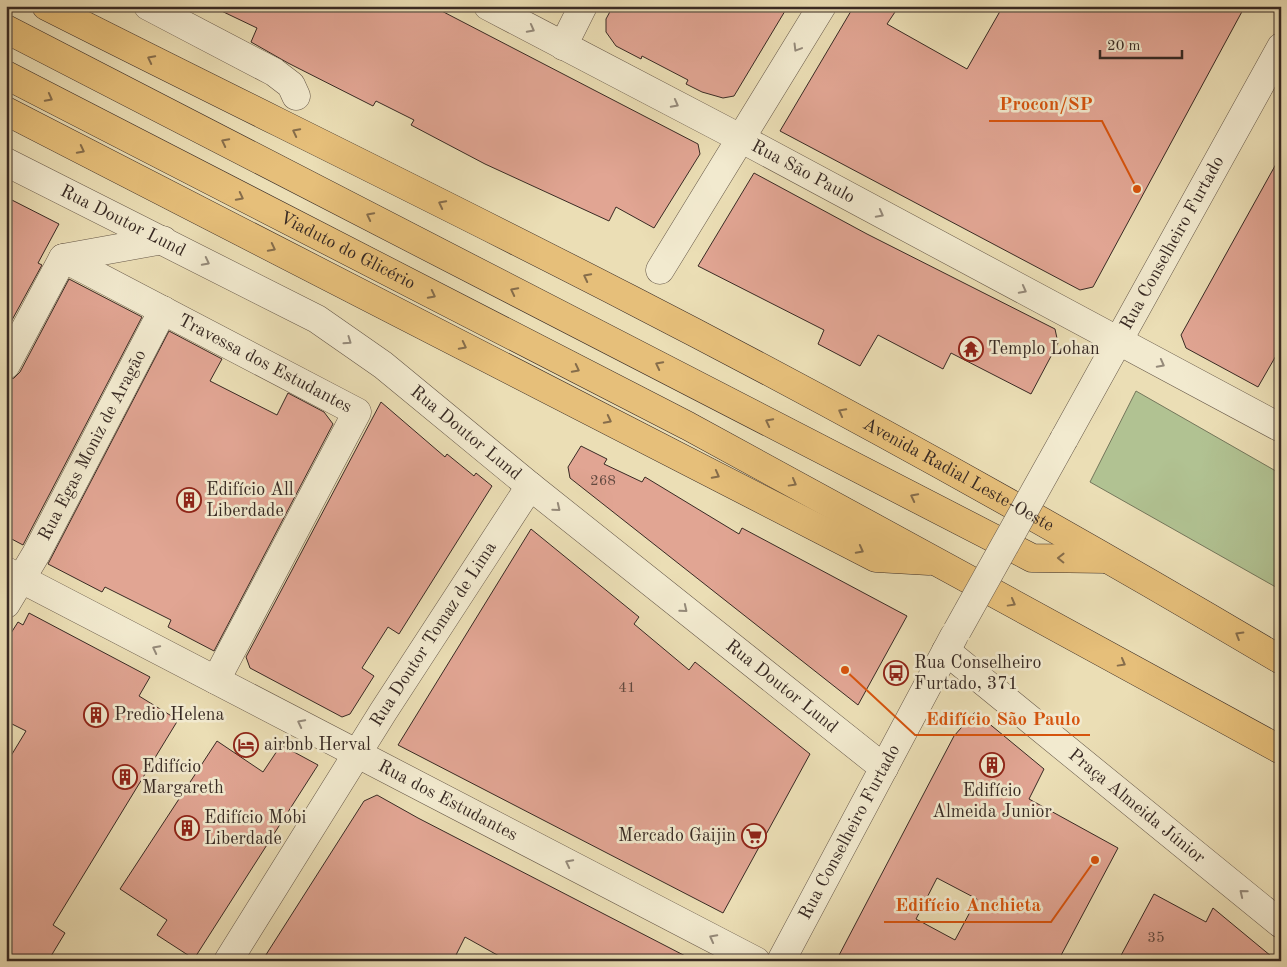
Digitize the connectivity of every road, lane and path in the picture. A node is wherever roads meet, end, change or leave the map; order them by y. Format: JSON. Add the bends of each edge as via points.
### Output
{"nodes":[{"id":1,"x":46,"y":6,"type":"edge"},
{"id":2,"x":148,"y":6,"type":"edge"},
{"id":3,"x":488,"y":6,"type":"edge"},
{"id":4,"x":583,"y":6,"type":"edge"},
{"id":5,"x":822,"y":6,"type":"edge"},
{"id":6,"x":6,"y":29,"type":"edge"},
{"id":7,"x":563,"y":46,"type":"junction"},
{"id":8,"x":1281,"y":47,"type":"edge"},
{"id":9,"x":6,"y":75,"type":"edge"},
{"id":10,"x":296,"y":96,"type":"dead end"},
{"id":11,"x":6,"y":111,"type":"edge"},
{"id":12,"x":742,"y":139,"type":"junction"},
{"id":13,"x":6,"y":162,"type":"edge"},
{"id":14,"x":163,"y":240,"type":"junction"},
{"id":15,"x":64,"y":258,"type":"junction"},
{"id":16,"x":660,"y":270,"type":"dead end"},
{"id":17,"x":163,"y":310,"type":"junction"},
{"id":18,"x":1118,"y":341,"type":"junction"},
{"id":19,"x":6,"y":365,"type":"edge"},
{"id":20,"x":1281,"y":428,"type":"edge"},
{"id":21,"x":530,"y":486,"type":"junction"},
{"id":22,"x":1110,"y":559,"type":"junction"},
{"id":23,"x":935,"y":561,"type":"junction"},
{"id":24,"x":14,"y":575,"type":"edge"},
{"id":25,"x":6,"y":604,"type":"edge"},
{"id":26,"x":952,"y":641,"type":"junction"},
{"id":27,"x":1281,"y":660,"type":"edge"},
{"id":28,"x":216,"y":680,"type":"junction"},
{"id":29,"x":1281,"y":750,"type":"edge"},
{"id":30,"x":358,"y":753,"type":"junction"},
{"id":31,"x":884,"y":768,"type":"junction"},
{"id":32,"x":1281,"y":924,"type":"edge"},
{"id":33,"x":228,"y":961,"type":"edge"},
{"id":34,"x":756,"y":961,"type":"edge"},
{"id":35,"x":781,"y":961,"type":"edge"}],
"edges":[{"from":22,"to":1,"type":"highway","name":"Avenida Radial Leste-Oeste","one_way":true,"via":[[630,299]]},
{"from":2,"to":10,"type":"street","via":[[274,72],[291,85]]},
{"from":3,"to":7,"type":"street","name":"Rua São Paulo","one_way":true},
{"from":4,"to":7,"type":"street"},
{"from":5,"to":12,"type":"street","one_way":true},
{"from":22,"to":6,"type":"highway","one_way":true,"via":[[1032,558]]},
{"from":7,"to":12,"type":"street","name":"Rua São Paulo","one_way":true},
{"from":8,"to":18,"type":"street","name":"Rua Conselheiro Furtado"},
{"from":9,"to":23,"type":"highway","name":"Viaduto do Glicério","one_way":true,"via":[[688,426]]},
{"from":11,"to":23,"type":"highway","one_way":true,"via":[[876,558]]},
{"from":12,"to":16,"type":"street"},
{"from":12,"to":18,"type":"street","name":"Rua São Paulo","one_way":true},
{"from":13,"to":14,"type":"street","name":"Rua Doutor Lund"},
{"from":14,"to":15,"type":"street"},
{"from":14,"to":21,"type":"street","name":"Rua Doutor Lund","one_way":true,"via":[[317,319],[383,365]]},
{"from":15,"to":17,"type":"street","name":"Travessa dos Estudantes"},
{"from":15,"to":19,"type":"street"},
{"from":17,"to":24,"type":"street","name":"Rua Egas Moniz de Aragão"},
{"from":17,"to":28,"type":"street","name":"Travessa dos Estudantes","via":[[357,412]]},
{"from":18,"to":20,"type":"street","one_way":true},
{"from":18,"to":26,"type":"street","name":"Rua Conselheiro Furtado","bridge":true},
{"from":21,"to":30,"type":"street","name":"Rua Doutor Tomaz de Lima"},
{"from":21,"to":31,"type":"street","name":"Rua Doutor Lund","one_way":true},
{"from":27,"to":22,"type":"highway","name":"Avenida Radial Leste-Oeste","one_way":true},
{"from":23,"to":29,"type":"highway","one_way":true},
{"from":24,"to":25,"type":"street","name":"Rua Egas Moniz de Aragão"},
{"from":28,"to":24,"type":"street","name":"Rua dos Estudantes","one_way":true},
{"from":26,"to":31,"type":"street","name":"Rua Conselheiro Furtado"},
{"from":32,"to":26,"type":"street","name":"Praça Almeida Júnior","one_way":true},
{"from":30,"to":28,"type":"street","name":"Rua dos Estudantes","one_way":true},
{"from":30,"to":33,"type":"street","name":"Rua Doutor Tomaz de Lima"},
{"from":34,"to":30,"type":"street","name":"Rua dos Estudantes","one_way":true},
{"from":31,"to":35,"type":"street","name":"Rua Conselheiro Furtado"}]}
